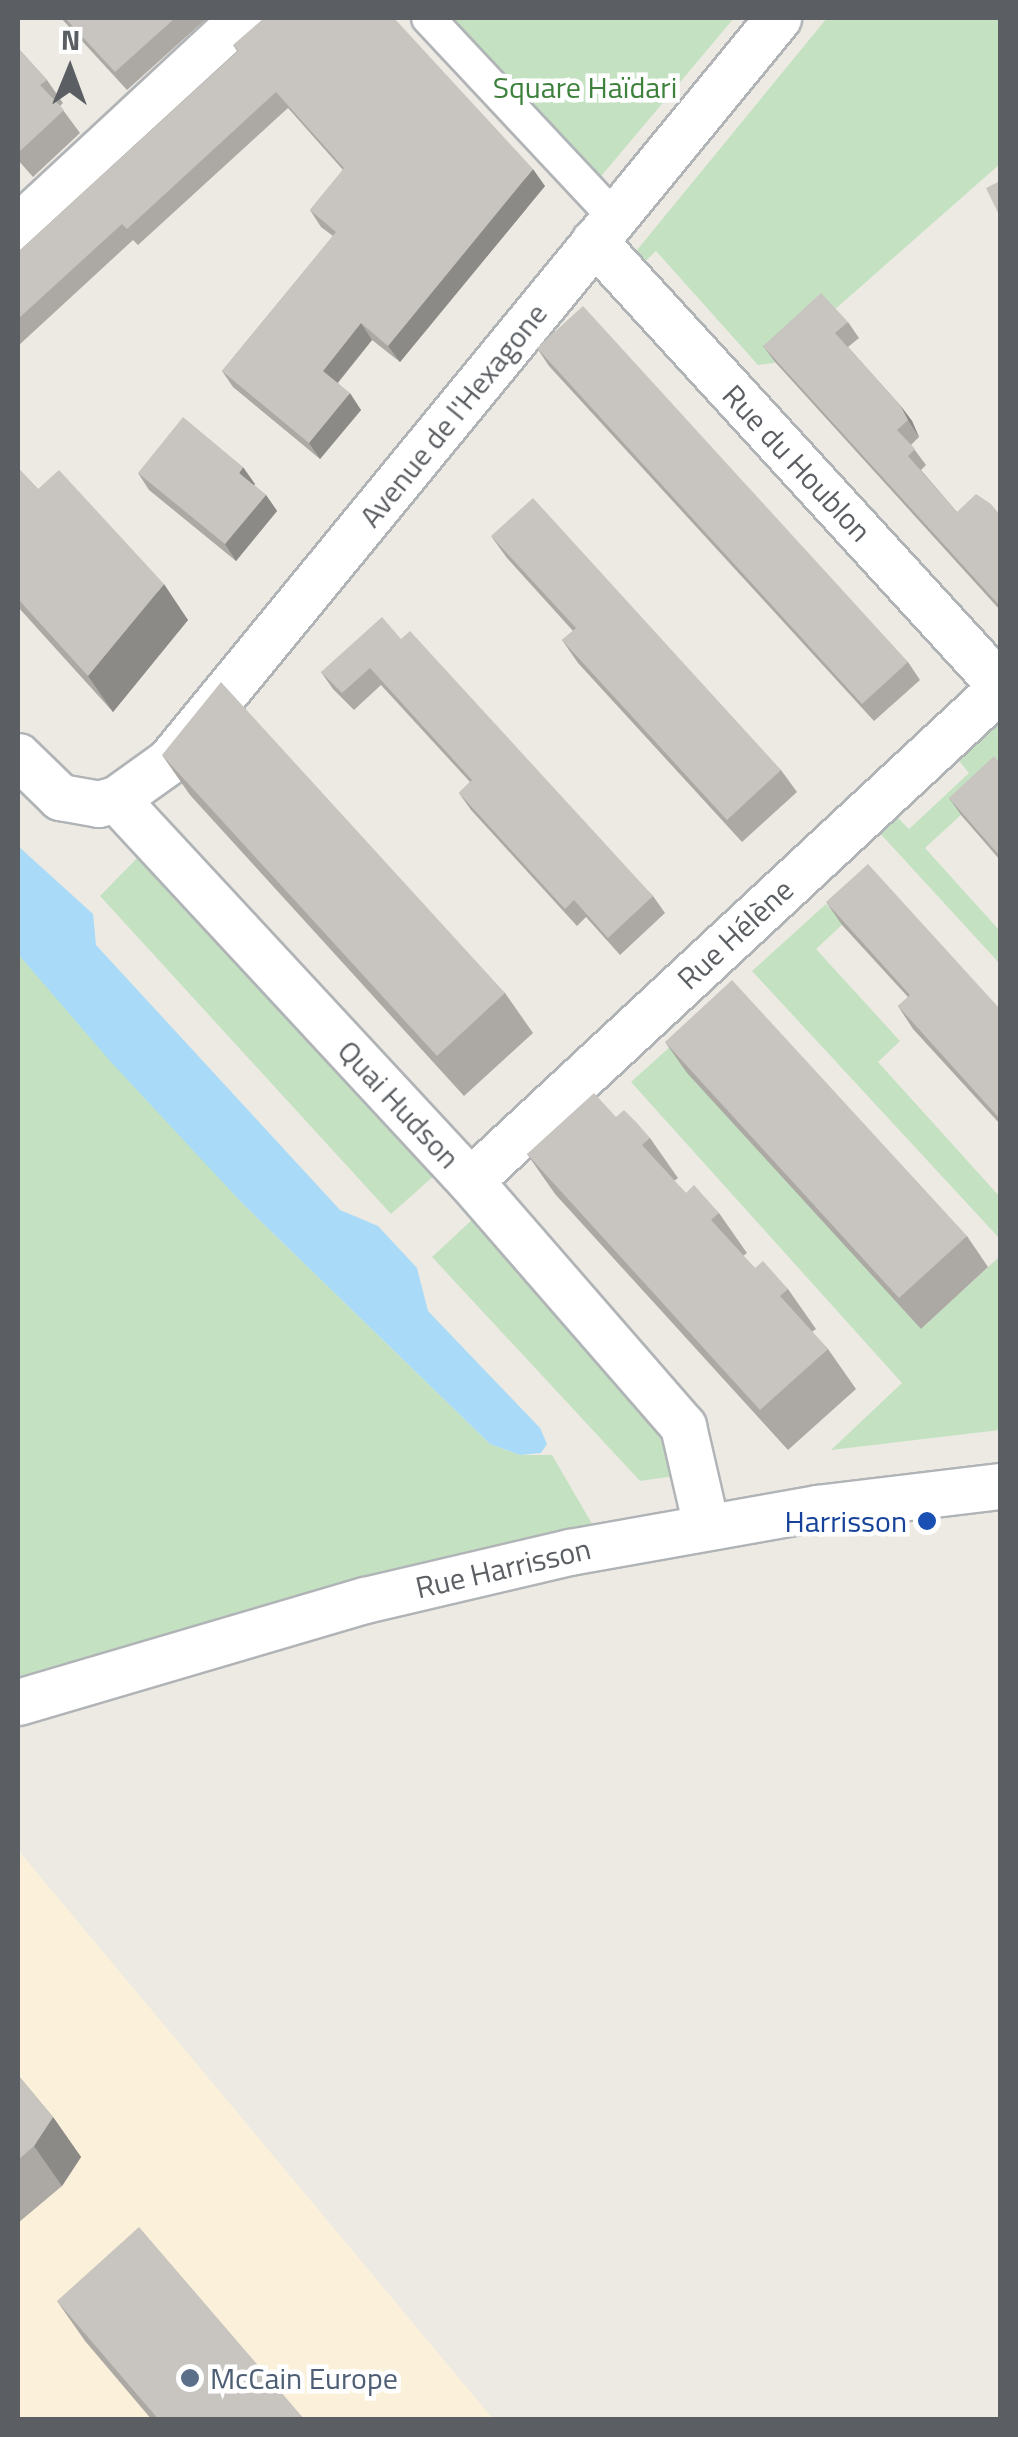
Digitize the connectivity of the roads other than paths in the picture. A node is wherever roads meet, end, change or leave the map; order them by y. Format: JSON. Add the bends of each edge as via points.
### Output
{"nodes":[{"id":1,"x":243,"y":18,"type":"edge"},
{"id":2,"x":428,"y":18,"type":"edge"},
{"id":3,"x":778,"y":18,"type":"edge"},
{"id":4,"x":18,"y":227,"type":"edge"},
{"id":5,"x":604,"y":229,"type":"junction"},
{"id":6,"x":1000,"y":686,"type":"edge"},
{"id":7,"x":18,"y":756,"type":"edge"},
{"id":8,"x":116,"y":799,"type":"junction"},
{"id":9,"x":470,"y":1181,"type":"junction"},
{"id":10,"x":1000,"y":1486,"type":"edge"},
{"id":11,"x":706,"y":1526,"type":"junction"},
{"id":12,"x":18,"y":1702,"type":"edge"}],
"edges":[{"from":1,"to":4,"type":"street"},
{"from":2,"to":5,"type":"street"},
{"from":3,"to":5,"type":"street","name":"Avenue de l'Hexagone"},
{"from":5,"to":6,"type":"street","name":"Rue du Houblon"},
{"from":5,"to":8,"type":"street","name":"Avenue de l'Hexagone","via":[[169,761]]},
{"from":6,"to":9,"type":"street","name":"Rue Hélène"},
{"from":7,"to":8,"type":"street","via":[[60,798],[98,804]]},
{"from":8,"to":9,"type":"street","name":"Quai Hudson"},
{"from":9,"to":11,"type":"street","name":"Quai Hudson","via":[[683,1426]]},
{"from":10,"to":11,"type":"street","name":"Rue Harrisson"},
{"from":11,"to":12,"type":"street","name":"Rue Harrisson","via":[[365,1600]]}]}
